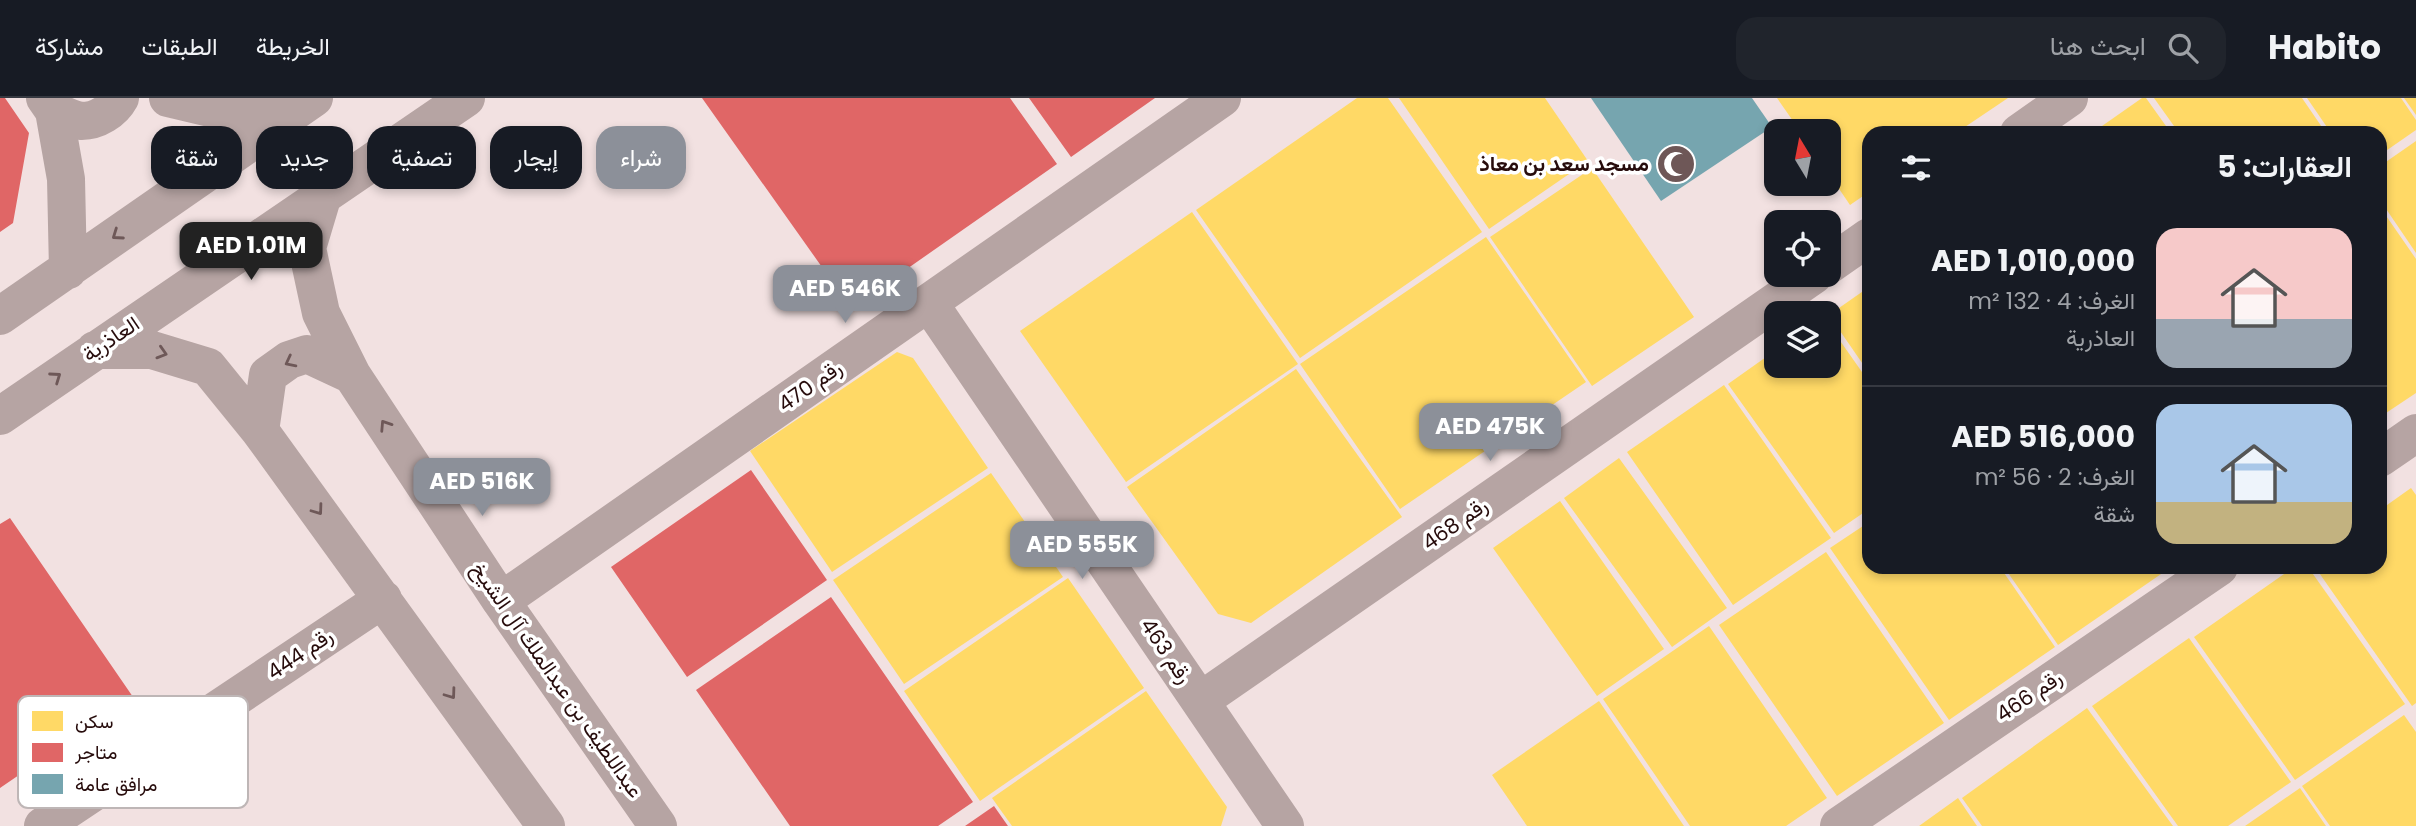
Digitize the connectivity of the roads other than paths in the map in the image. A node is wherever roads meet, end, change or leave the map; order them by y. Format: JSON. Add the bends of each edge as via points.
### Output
{"nodes":[{"id":1,"x":120,"y":98,"type":"edge"},
{"id":2,"x":168,"y":98,"type":"edge"},
{"id":3,"x":466,"y":98,"type":"edge"},
{"id":4,"x":1222,"y":98,"type":"edge"},
{"id":5,"x":2069,"y":98,"type":"edge"},
{"id":6,"x":49,"y":105,"type":"edge"},
{"id":7,"x":301,"y":106,"type":"edge"},
{"id":8,"x":2029,"y":126,"type":"edge"},
{"id":9,"x":323,"y":198,"type":"junction"},
{"id":10,"x":1862,"y":242,"type":"edge"},
{"id":11,"x":1841,"y":257,"type":"edge"},
{"id":12,"x":68,"y":270,"type":"junction"},
{"id":13,"x":1797,"y":287,"type":"edge"},
{"id":14,"x":929,"y":303,"type":"junction"},
{"id":15,"x":0,"y":316,"type":"edge"},
{"id":16,"x":94,"y":350,"type":"junction"},
{"id":17,"x":352,"y":375,"type":"junction"},
{"id":18,"x":0,"y":416,"type":"edge"},
{"id":19,"x":260,"y":431,"type":"junction"},
{"id":20,"x":2416,"y":433,"type":"edge"},
{"id":21,"x":2387,"y":453,"type":"edge"},
{"id":22,"x":2209,"y":574,"type":"edge"},
{"id":23,"x":383,"y":599,"type":"junction"},
{"id":24,"x":501,"y":601,"type":"junction"},
{"id":25,"x":238,"y":696,"type":"edge"},
{"id":26,"x":1200,"y":701,"type":"junction"},
{"id":27,"x":70,"y":808,"type":"edge"},
{"id":28,"x":1280,"y":824,"type":"edge"},
{"id":29,"x":43,"y":826,"type":"edge"},
{"id":30,"x":546,"y":826,"type":"edge"},
{"id":31,"x":658,"y":826,"type":"edge"},
{"id":32,"x":1839,"y":826,"type":"edge"}],
"edges":[{"from":1,"to":6,"type":"street","via":[[103,116],[81,121]]},
{"from":2,"to":7,"type":"street","via":[[227,112]]},
{"from":3,"to":9,"type":"street","name":"العاذرية"},
{"from":4,"to":14,"type":"street","name":"رقم 470"},
{"from":5,"to":8,"type":"street"},
{"from":6,"to":12,"type":"street","via":[[66,179]]},
{"from":7,"to":12,"type":"street","one_way":true},
{"from":9,"to":16,"type":"street","name":"العاذرية"},
{"from":9,"to":17,"type":"street","name":"عبداللطيف بن عبدالملك آل الشيخ","via":[[307,248],[321,313]]},
{"from":10,"to":11,"type":"street"},
{"from":12,"to":15,"type":"street"},
{"from":13,"to":26,"type":"street","name":"رقم 468"},
{"from":14,"to":24,"type":"street","name":"رقم 470"},
{"from":14,"to":26,"type":"street","name":"رقم 463"},
{"from":18,"to":16,"type":"street","name":"العاذرية","one_way":true},
{"from":16,"to":19,"type":"street","one_way":true,"via":[[152,349],[208,368]]},
{"from":17,"to":19,"type":"street","one_way":true,"via":[[307,354],[289,360],[268,375]]},
{"from":24,"to":17,"type":"street","name":"عبداللطيف بن عبدالملك آل الشيخ","one_way":true},
{"from":19,"to":23,"type":"street","one_way":true},
{"from":20,"to":21,"type":"street"},
{"from":22,"to":32,"type":"street","name":"رقم 466"},
{"from":23,"to":25,"type":"street","name":"رقم 444"},
{"from":23,"to":30,"type":"street","one_way":true},
{"from":24,"to":31,"type":"street","name":"عبداللطيف بن عبدالملك آل الشيخ"},
{"from":26,"to":28,"type":"street","name":"رقم 463"},
{"from":27,"to":29,"type":"street","name":"رقم 444"}]}
